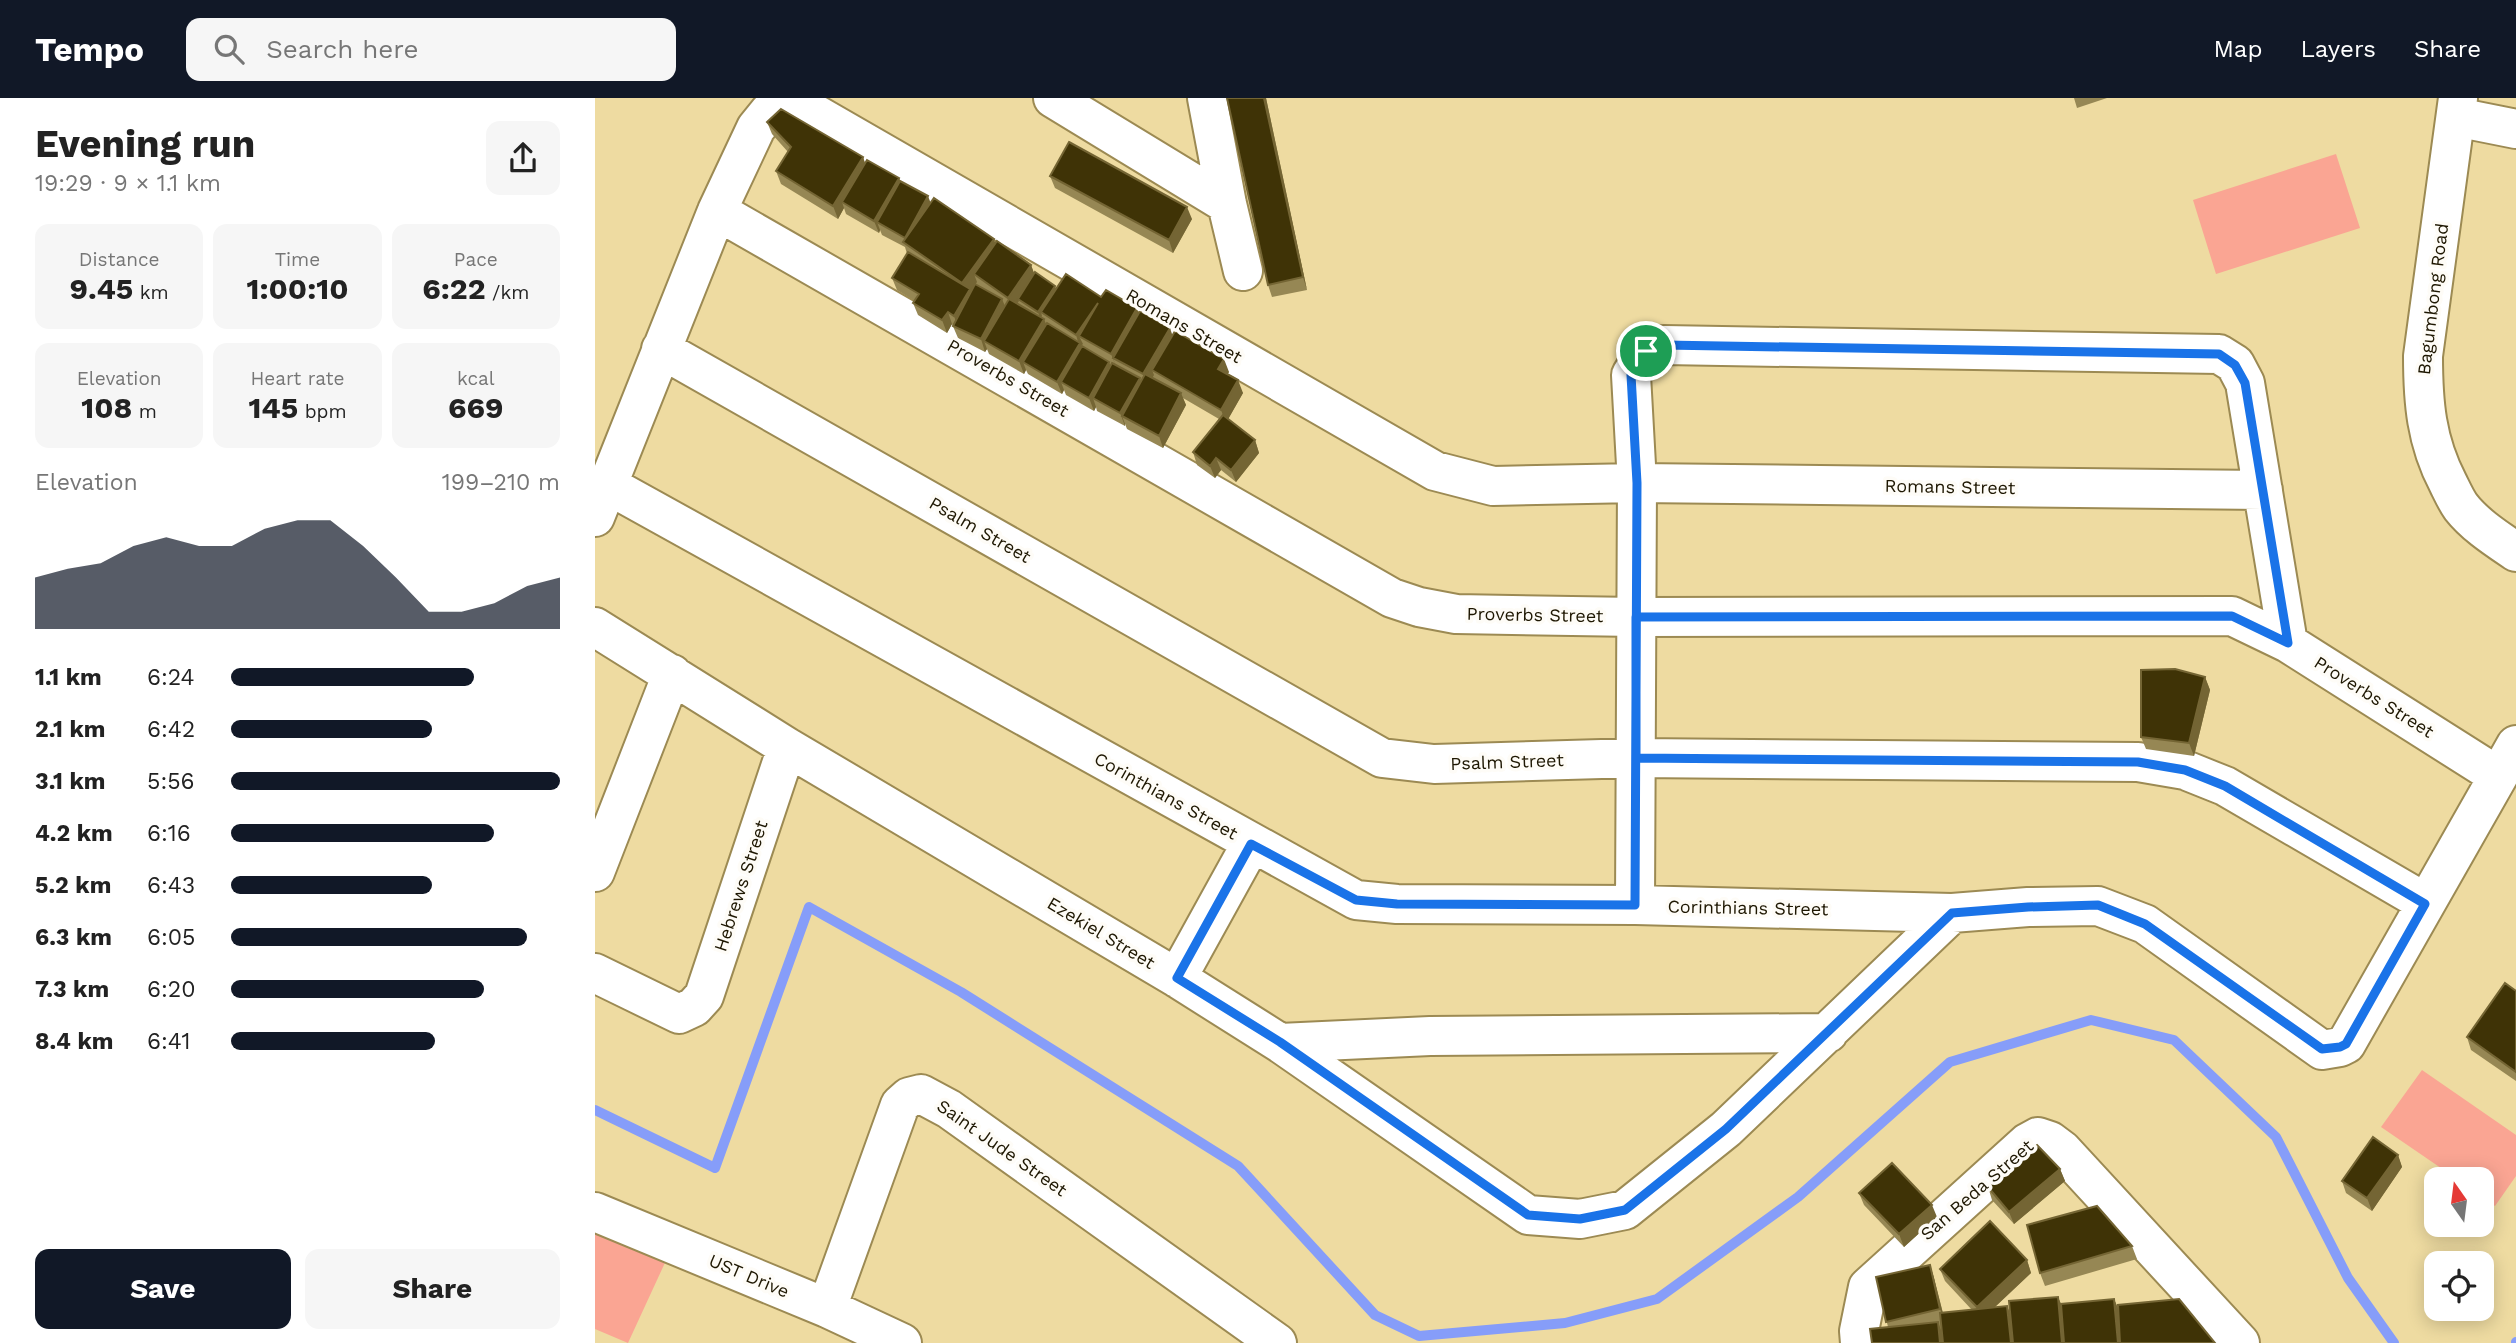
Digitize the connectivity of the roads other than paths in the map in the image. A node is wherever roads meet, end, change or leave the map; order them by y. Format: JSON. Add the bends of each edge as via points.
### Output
{"nodes":[{"id":1,"x":1053,"y":98,"type":"edge"},
{"id":2,"x":1207,"y":98,"type":"edge"},
{"id":3,"x":2457,"y":108,"type":"edge"},
{"id":4,"x":2516,"y":129,"type":"edge"},
{"id":5,"x":1227,"y":204,"type":"junction"},
{"id":6,"x":717,"y":211,"type":"junction"},
{"id":7,"x":1243,"y":271,"type":"dead end"},
{"id":8,"x":661,"y":349,"type":"junction"},
{"id":9,"x":1637,"y":483,"type":"junction"},
{"id":10,"x":2263,"y":490,"type":"junction"},
{"id":11,"x":602,"y":501,"type":"edge"},
{"id":12,"x":2516,"y":552,"type":"edge"},
{"id":13,"x":1636,"y":617,"type":"junction"},
{"id":14,"x":595,"y":627,"type":"edge"},
{"id":15,"x":2288,"y":643,"type":"junction"},
{"id":16,"x":672,"y":674,"type":"junction"},
{"id":17,"x":787,"y":747,"type":"junction"},
{"id":18,"x":1636,"y":758,"type":"junction"},
{"id":19,"x":2507,"y":760,"type":"edge"},
{"id":20,"x":1251,"y":844,"type":"junction"},
{"id":21,"x":595,"y":872,"type":"edge"},
{"id":22,"x":2425,"y":904,"type":"junction"},
{"id":23,"x":1635,"y":905,"type":"junction"},
{"id":24,"x":1952,"y":913,"type":"junction"},
{"id":25,"x":595,"y":973,"type":"edge"},
{"id":26,"x":1177,"y":978,"type":"junction"},
{"id":27,"x":1828,"y":1033,"type":"junction"},
{"id":28,"x":1280,"y":1042,"type":"junction"},
{"id":29,"x":595,"y":1212,"type":"edge"},
{"id":30,"x":827,"y":1308,"type":"junction"},
{"id":31,"x":901,"y":1343,"type":"edge"},
{"id":32,"x":1277,"y":1343,"type":"edge"},
{"id":33,"x":1860,"y":1343,"type":"edge"},
{"id":34,"x":2240,"y":1343,"type":"edge"}],
"edges":[{"from":1,"to":5,"type":"street"},
{"from":2,"to":5,"type":"street"},
{"from":3,"to":4,"type":"street"},
{"from":3,"to":12,"type":"street","name":"Bagumbong Road","via":[[2424,356],[2425,405],[2435,459],[2461,507]]},
{"from":5,"to":7,"type":"street"},
{"from":6,"to":8,"type":"street"},
{"from":6,"to":9,"type":"street","name":"Romans Street","via":[[756,128],[769,112],[790,106],[817,115],[1436,471],[1493,486]]},
{"from":6,"to":13,"type":"street","name":"Proverbs Street","via":[[1392,598],[1456,614]]},
{"from":8,"to":11,"type":"street"},
{"from":8,"to":18,"type":"street","name":"Psalm Street","via":[[1382,758],[1434,764]]},
{"from":9,"to":10,"type":"street","name":"Romans Street"},
{"from":9,"to":10,"type":"street","via":[[1631,375],[1646,351],[1664,345],[2219,354],[2235,365],[2245,383]]},
{"from":9,"to":13,"type":"street"},
{"from":10,"to":15,"type":"street"},
{"from":11,"to":20,"type":"street","name":"Corinthians Street"},
{"from":13,"to":15,"type":"street","name":"Proverbs Street","via":[[2232,616]]},
{"from":13,"to":18,"type":"street"},
{"from":14,"to":16,"type":"street","name":"Ezekiel Street"},
{"from":15,"to":19,"type":"street","name":"Proverbs Street"},
{"from":16,"to":17,"type":"street","name":"Ezekiel Street"},
{"from":16,"to":21,"type":"street"},
{"from":17,"to":25,"type":"street","name":"Hebrews Street","via":[[704,996],[679,1014]]},
{"from":17,"to":26,"type":"street","name":"Ezekiel Street"},
{"from":18,"to":22,"type":"street","name":"Psalm Street","via":[[2138,762],[2185,770],[2225,786]]},
{"from":18,"to":23,"type":"street"},
{"from":19,"to":22,"type":"street"},
{"from":20,"to":23,"type":"street","name":"Corinthians Street","via":[[1356,900]]},
{"from":20,"to":26,"type":"street"},
{"from":22,"to":24,"type":"street","name":"Corinthians Street","via":[[2346,1044],[2322,1049],[2145,924],[2098,905]]},
{"from":23,"to":24,"type":"street","name":"Corinthians Street"},
{"from":24,"to":27,"type":"street","name":"Ezekiel Street"},
{"from":26,"to":28,"type":"street","name":"Ezekiel Street"},
{"from":27,"to":28,"type":"street","via":[[1430,1035]]},
{"from":27,"to":28,"type":"street","name":"Ezekiel Street","via":[[1726,1129],[1625,1210],[1580,1219],[1528,1215]]},
{"from":29,"to":30,"type":"street","name":"UST Drive"},
{"from":30,"to":31,"type":"street","name":"UST Drive"},
{"from":30,"to":32,"type":"street","name":"Saint Jude Street","via":[[900,1105],[921,1094],[949,1109]]},
{"from":33,"to":34,"type":"street","name":"San Beda Street","via":[[1868,1287],[2038,1137],[2062,1150]]}]}
